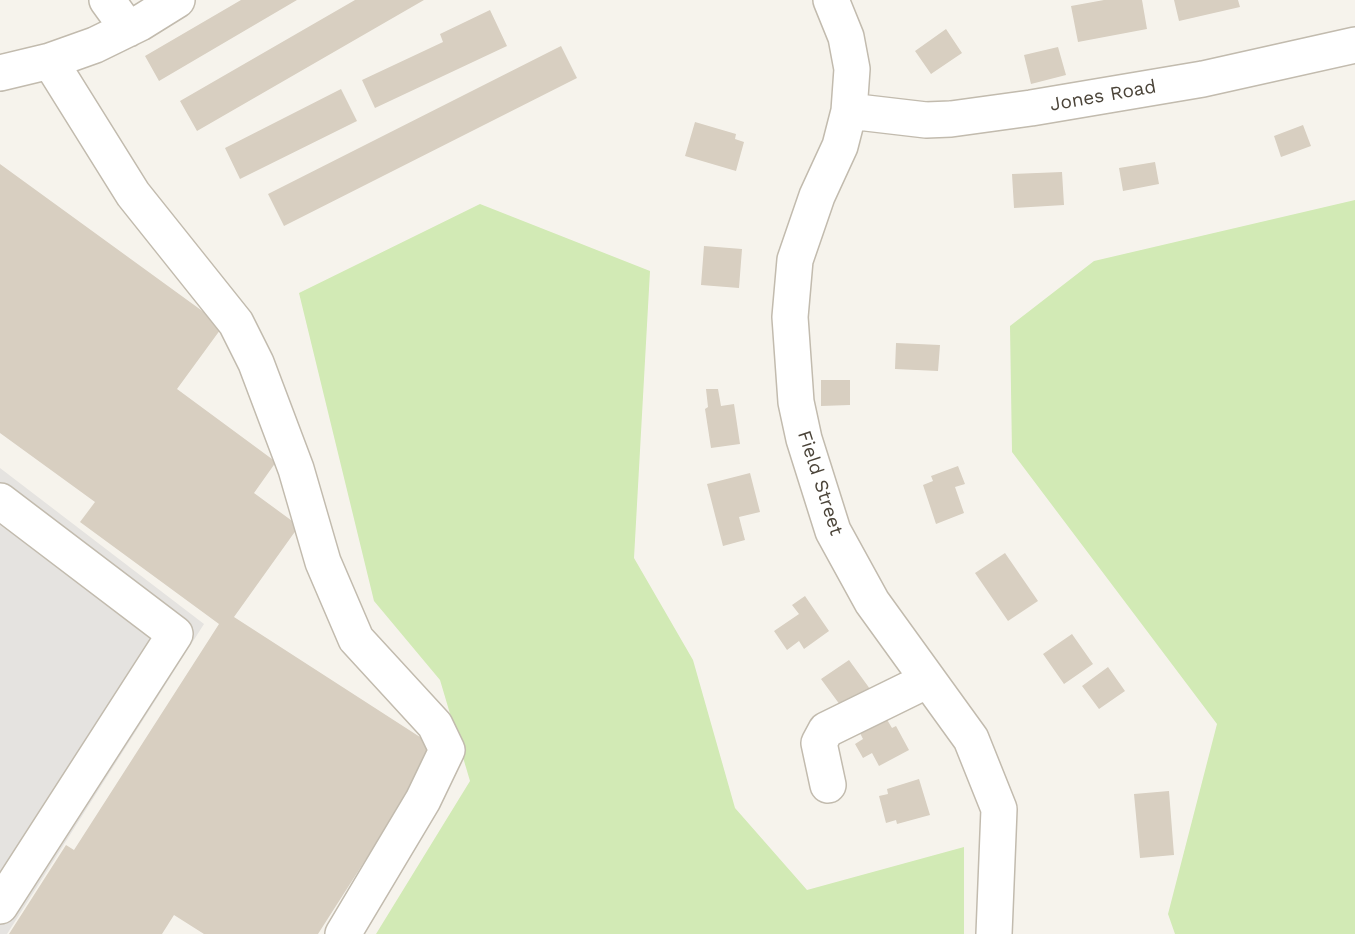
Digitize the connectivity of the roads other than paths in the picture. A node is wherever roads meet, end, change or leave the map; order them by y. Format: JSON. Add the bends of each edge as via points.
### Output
{"nodes":[{"id":1,"x":107,"y":0,"type":"edge"},
{"id":2,"x":177,"y":0,"type":"edge"},
{"id":3,"x":831,"y":0,"type":"edge"},
{"id":4,"x":128,"y":29,"type":"junction"},
{"id":5,"x":1355,"y":45,"type":"edge"},
{"id":6,"x":50,"y":61,"type":"junction"},
{"id":7,"x":0,"y":73,"type":"edge"},
{"id":8,"x":849,"y":111,"type":"junction"},
{"id":9,"x":0,"y":501,"type":"edge"},
{"id":10,"x":928,"y":680,"type":"junction"},
{"id":11,"x":828,"y":785,"type":"dead end"},
{"id":12,"x":0,"y":906,"type":"edge"},
{"id":13,"x":343,"y":934,"type":"edge"},
{"id":14,"x":994,"y":934,"type":"edge"}],
"edges":[{"from":1,"to":4,"type":"street"},
{"from":2,"to":4,"type":"street"},
{"from":3,"to":8,"type":"street","name":"Field Street","via":[[846,37],[852,69]]},
{"from":4,"to":6,"type":"street"},
{"from":5,"to":8,"type":"street","name":"Jones Road","via":[[1203,79],[951,119]]},
{"from":6,"to":7,"type":"street"},
{"from":6,"to":13,"type":"street","via":[[133,194],[236,323],[256,363],[296,469],[323,562],[356,639],[435,725],[447,751]]},
{"from":8,"to":10,"type":"street","name":"Field Street","via":[[795,260],[790,317],[796,402],[833,531],[872,602]]},
{"from":9,"to":12,"type":"street","via":[[175,634]]},
{"from":10,"to":11,"type":"street","via":[[826,730],[819,743]]},
{"from":10,"to":14,"type":"street","name":"Field Street","via":[[971,739],[999,809]]}]}
